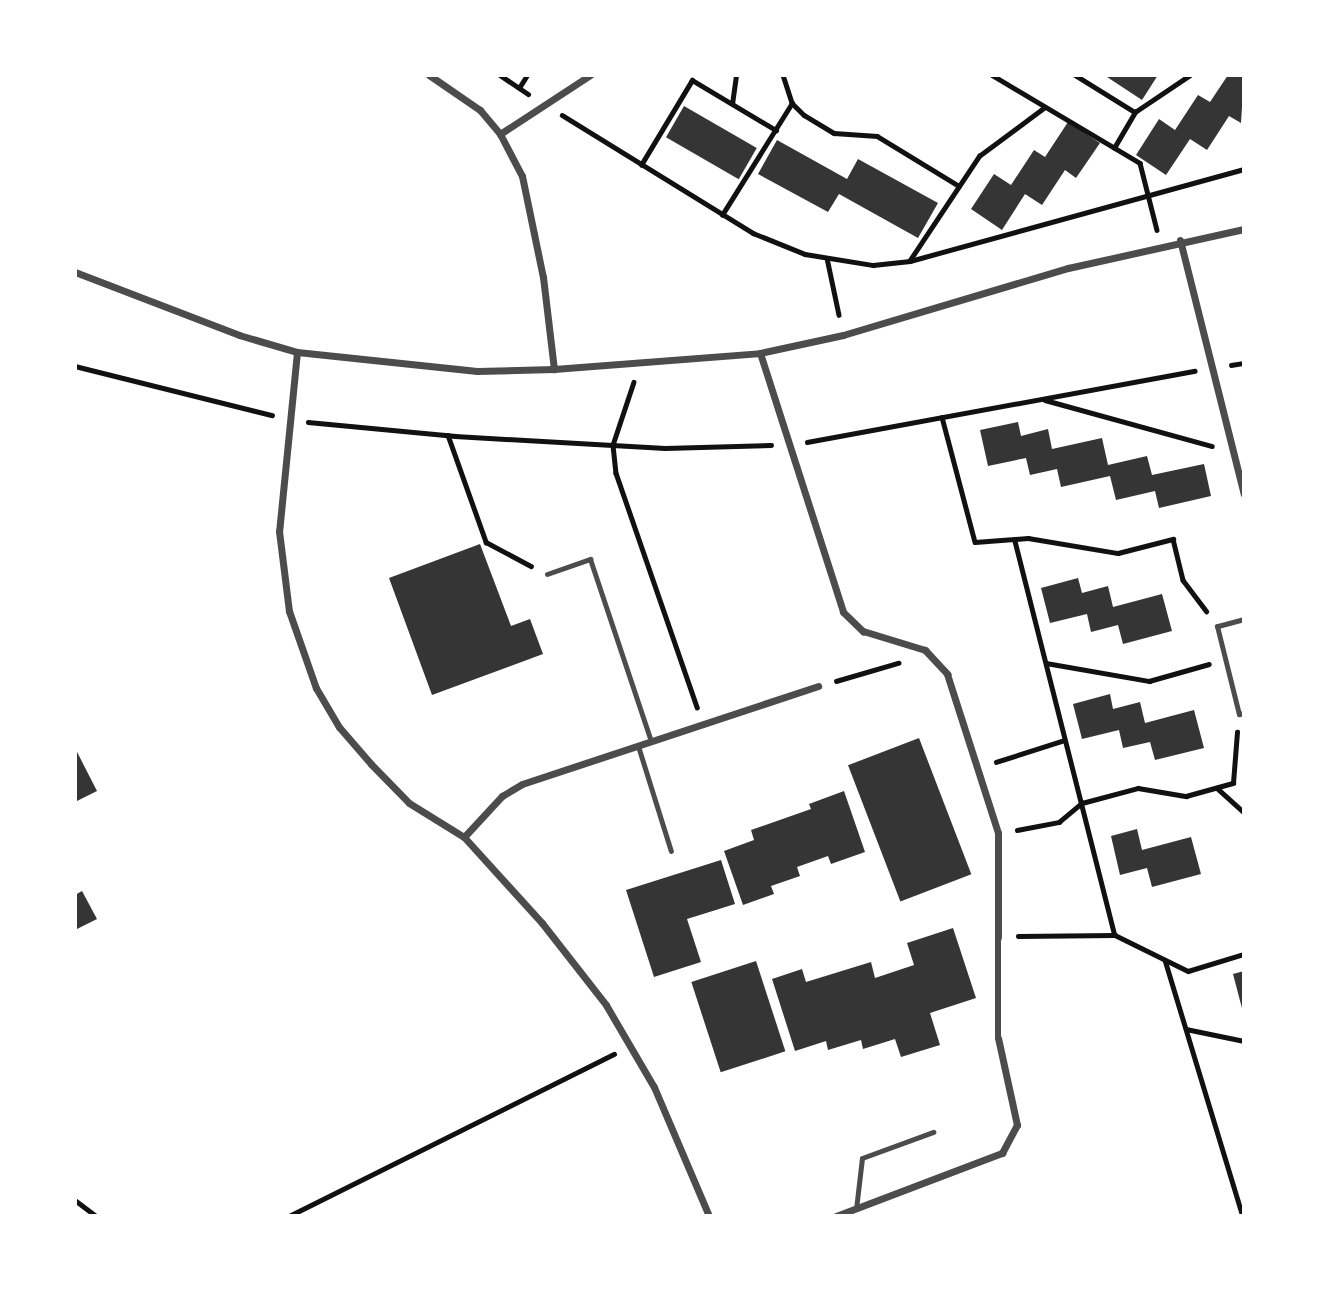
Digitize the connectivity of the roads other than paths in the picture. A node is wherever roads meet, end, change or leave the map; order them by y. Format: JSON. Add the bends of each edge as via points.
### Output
{"nodes":[{"id":1,"x":429,"y":75,"type":"edge"},
{"id":2,"x":590,"y":75,"type":"edge"},
{"id":3,"x":500,"y":134,"type":"junction"},
{"id":4,"x":1244,"y":229,"type":"edge"},
{"id":5,"x":1180,"y":240,"type":"junction"},
{"id":6,"x":75,"y":272,"type":"edge"},
{"id":7,"x":297,"y":352,"type":"junction"},
{"id":8,"x":760,"y":353,"type":"junction"},
{"id":9,"x":554,"y":369,"type":"junction"},
{"id":10,"x":1244,"y":494,"type":"edge"},
{"id":11,"x":547,"y":574,"type":"road end"},
{"id":12,"x":1244,"y":619,"type":"edge"},
{"id":13,"x":818,"y":686,"type":"road end"},
{"id":14,"x":1241,"y":713,"type":"edge"},
{"id":15,"x":651,"y":741,"type":"junction"},
{"id":16,"x":638,"y":746,"type":"junction"},
{"id":17,"x":464,"y":837,"type":"junction"},
{"id":18,"x":671,"y":851,"type":"dead end"},
{"id":19,"x":998,"y":937,"type":"joint"},
{"id":20,"x":998,"y":1038,"type":"joint"},
{"id":21,"x":933,"y":1132,"type":"dead end"},
{"id":22,"x":856,"y":1209,"type":"junction"},
{"id":23,"x":709,"y":1216,"type":"edge"},
{"id":24,"x":836,"y":1216,"type":"edge"}],
"edges":[{"from":1,"to":3,"type":"street","via":[[480,110]]},
{"from":2,"to":3,"type":"street"},
{"from":3,"to":9,"type":"street","via":[[522,176],[530,206]]},
{"from":4,"to":5,"type":"street"},
{"from":5,"to":8,"type":"street","via":[[843,335]]},
{"from":5,"to":10,"type":"street"},
{"from":6,"to":7,"type":"street"},
{"from":7,"to":9,"type":"street","via":[[477,370]]},
{"from":7,"to":17,"type":"street","via":[[279,531],[289,611],[303,662],[327,708],[371,764],[409,803]]},
{"from":8,"to":9,"type":"street"},
{"from":8,"to":19,"type":"street","via":[[847,618],[863,631],[929,654],[947,674],[998,833]]},
{"from":11,"to":15,"type":"lane","via":[[590,559]]},
{"from":12,"to":14,"type":"lane","via":[[1217,626]]},
{"from":13,"to":15,"type":"street"},
{"from":15,"to":16,"type":"street"},
{"from":16,"to":17,"type":"street","via":[[522,784],[502,796]]},
{"from":16,"to":18,"type":"lane"},
{"from":17,"to":23,"type":"street","via":[[542,923],[632,1045]]},
{"from":19,"to":20,"type":"street"},
{"from":20,"to":22,"type":"street","via":[[1017,1125],[1002,1153]]},
{"from":21,"to":22,"type":"lane","via":[[862,1158]]},
{"from":22,"to":24,"type":"street"}]}
